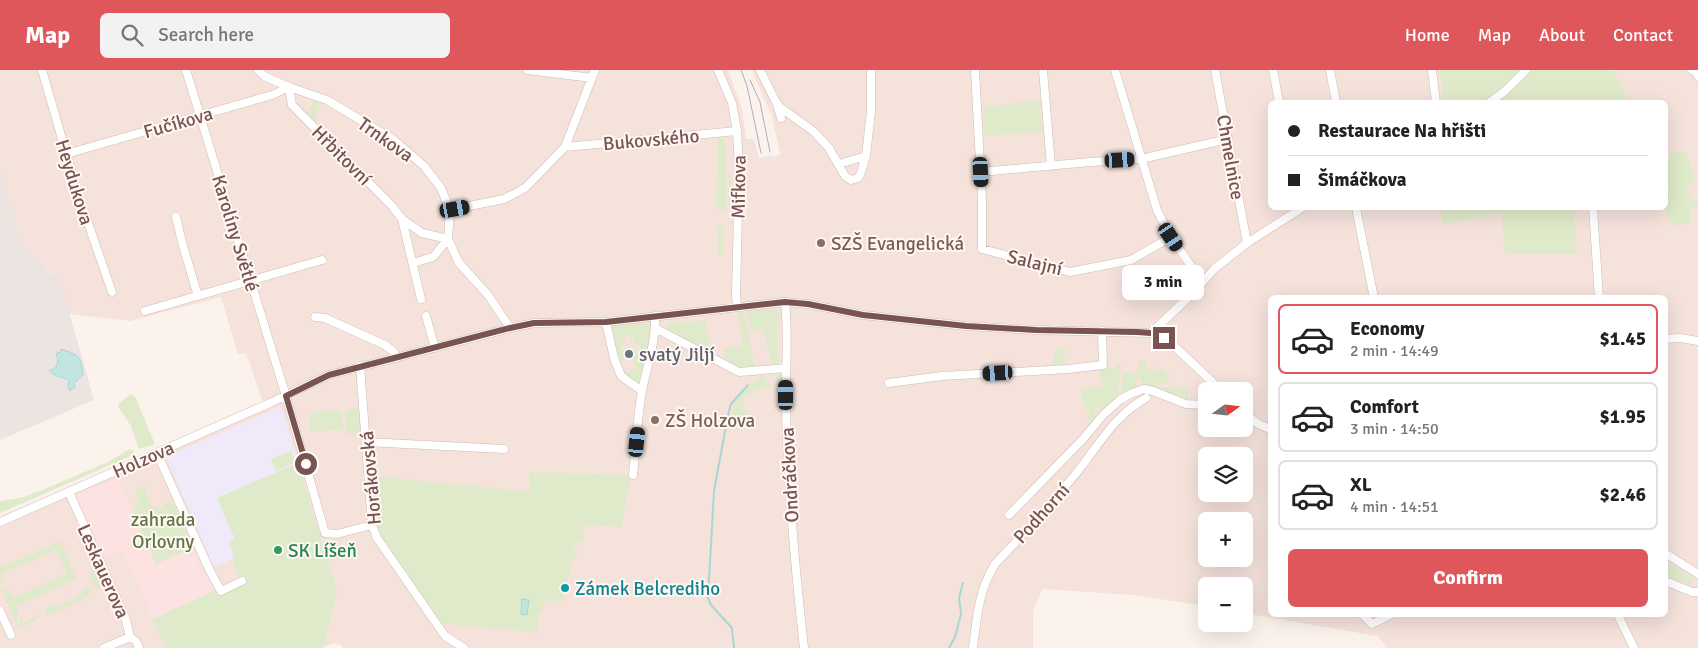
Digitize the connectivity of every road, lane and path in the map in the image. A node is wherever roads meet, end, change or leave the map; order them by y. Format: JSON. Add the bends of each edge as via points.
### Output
{"nodes":[{"id":1,"x":42,"y":70,"type":"edge"},
{"id":2,"x":186,"y":70,"type":"edge"},
{"id":3,"x":258,"y":70,"type":"edge"},
{"id":4,"x":528,"y":70,"type":"edge"},
{"id":5,"x":718,"y":70,"type":"edge"},
{"id":6,"x":760,"y":70,"type":"edge"},
{"id":7,"x":975,"y":70,"type":"edge"},
{"id":8,"x":1043,"y":70,"type":"edge"},
{"id":9,"x":1115,"y":70,"type":"edge"},
{"id":10,"x":1215,"y":70,"type":"edge"},
{"id":11,"x":1273,"y":70,"type":"edge"},
{"id":12,"x":1330,"y":70,"type":"edge"},
{"id":13,"x":1432,"y":70,"type":"edge"},
{"id":14,"x":1526,"y":70,"type":"edge"},
{"id":15,"x":1692,"y":70,"type":"edge"},
{"id":16,"x":870,"y":71,"type":"edge"},
{"id":17,"x":594,"y":74,"type":"edge"},
{"id":18,"x":1698,"y":76,"type":"edge"},
{"id":19,"x":289,"y":87,"type":"junction"},
{"id":20,"x":1279,"y":100,"type":"edge"},
{"id":21,"x":1336,"y":100,"type":"edge"},
{"id":22,"x":1436,"y":100,"type":"edge"},
{"id":23,"x":1493,"y":100,"type":"edge"},
{"id":24,"x":776,"y":102,"type":"junction"},
{"id":25,"x":200,"y":116,"type":"junction"},
{"id":26,"x":781,"y":118,"type":"dead end"},
{"id":27,"x":737,"y":131,"type":"junction"},
{"id":28,"x":1228,"y":139,"type":"junction"},
{"id":29,"x":565,"y":147,"type":"junction"},
{"id":30,"x":66,"y":154,"type":"junction"},
{"id":31,"x":866,"y":156,"type":"junction"},
{"id":32,"x":1141,"y":159,"type":"junction"},
{"id":33,"x":839,"y":164,"type":"junction"},
{"id":34,"x":1051,"y":166,"type":"junction"},
{"id":35,"x":981,"y":172,"type":"junction"},
{"id":36,"x":450,"y":210,"type":"junction"},
{"id":37,"x":1297,"y":210,"type":"edge"},
{"id":38,"x":1356,"y":210,"type":"edge"},
{"id":39,"x":1594,"y":210,"type":"edge"},
{"id":40,"x":176,"y":217,"type":"dead end"},
{"id":41,"x":402,"y":219,"type":"junction"},
{"id":42,"x":1171,"y":237,"type":"junction"},
{"id":43,"x":448,"y":239,"type":"junction"},
{"id":44,"x":1247,"y":243,"type":"junction"},
{"id":45,"x":322,"y":260,"type":"dead end"},
{"id":46,"x":414,"y":263,"type":"junction"},
{"id":47,"x":250,"y":281,"type":"junction"},
{"id":48,"x":1202,"y":282,"type":"junction"},
{"id":49,"x":112,"y":292,"type":"dead end"},
{"id":50,"x":1373,"y":295,"type":"edge"},
{"id":51,"x":1599,"y":295,"type":"edge"},
{"id":52,"x":198,"y":296,"type":"junction"},
{"id":53,"x":421,"y":299,"type":"dead end"},
{"id":54,"x":785,"y":302,"type":"junction"},
{"id":55,"x":737,"y":307,"type":"junction"},
{"id":56,"x":145,"y":311,"type":"dead end"},
{"id":57,"x":426,"y":316,"type":"dead end"},
{"id":58,"x":655,"y":316,"type":"junction"},
{"id":59,"x":315,"y":317,"type":"dead end"},
{"id":60,"x":606,"y":322,"type":"junction"},
{"id":61,"x":510,"y":328,"type":"junction"},
{"id":62,"x":656,"y":328,"type":"junction"},
{"id":63,"x":1102,"y":331,"type":"junction"},
{"id":64,"x":1151,"y":333,"type":"junction"},
{"id":65,"x":1668,"y":339,"type":"edge"},
{"id":66,"x":1698,"y":341,"type":"edge"},
{"id":67,"x":435,"y":348,"type":"junction"},
{"id":68,"x":396,"y":358,"type":"junction"},
{"id":69,"x":360,"y":366,"type":"junction"},
{"id":70,"x":786,"y":368,"type":"junction"},
{"id":71,"x":1212,"y":382,"type":"edge"},
{"id":72,"x":890,"y":384,"type":"dead end"},
{"id":73,"x":642,"y":392,"type":"junction"},
{"id":74,"x":286,"y":396,"type":"junction"},
{"id":75,"x":1146,"y":398,"type":"dead end"},
{"id":76,"x":1198,"y":405,"type":"edge"},
{"id":77,"x":1253,"y":420,"type":"edge"},
{"id":78,"x":1268,"y":428,"type":"edge"},
{"id":79,"x":366,"y":442,"type":"junction"},
{"id":80,"x":504,"y":449,"type":"dead end"},
{"id":81,"x":157,"y":453,"type":"junction"},
{"id":82,"x":633,"y":475,"type":"dead end"},
{"id":83,"x":69,"y":492,"type":"junction"},
{"id":84,"x":1009,"y":515,"type":"dead end"},
{"id":85,"x":0,"y":522,"type":"edge"},
{"id":86,"x":372,"y":525,"type":"junction"},
{"id":87,"x":1668,"y":556,"type":"edge"},
{"id":88,"x":1698,"y":574,"type":"edge"},
{"id":89,"x":242,"y":581,"type":"dead end"},
{"id":90,"x":1668,"y":582,"type":"edge"},
{"id":91,"x":1698,"y":592,"type":"edge"},
{"id":92,"x":0,"y":611,"type":"edge"},
{"id":93,"x":1365,"y":617,"type":"edge"},
{"id":94,"x":1386,"y":617,"type":"edge"},
{"id":95,"x":1619,"y":617,"type":"edge"},
{"id":96,"x":11,"y":635,"type":"dead end"},
{"id":97,"x":130,"y":637,"type":"junction"},
{"id":98,"x":138,"y":645,"type":"edge"},
{"id":99,"x":104,"y":648,"type":"edge"},
{"id":100,"x":464,"y":648,"type":"edge"},
{"id":101,"x":804,"y":648,"type":"edge"},
{"id":102,"x":973,"y":648,"type":"edge"},
{"id":103,"x":1634,"y":648,"type":"edge"}],
"edges":[{"from":1,"to":30,"type":"street","name":"Heydukova"},
{"from":2,"to":25,"type":"street","name":"Karolíny Světlé"},
{"from":3,"to":19,"type":"street","name":"Trnkova"},
{"from":4,"to":17,"type":"street"},
{"from":5,"to":27,"type":"street","name":"Mifkova","via":[[732,103]]},
{"from":6,"to":24,"type":"street"},
{"from":7,"to":35,"type":"street"},
{"from":8,"to":34,"type":"street"},
{"from":9,"to":32,"type":"street"},
{"from":10,"to":28,"type":"street","name":"Chmelnice"},
{"from":11,"to":20,"type":"street"},
{"from":12,"to":21,"type":"street"},
{"from":13,"to":22,"type":"street"},
{"from":14,"to":23,"type":"street"},
{"from":15,"to":18,"type":"street"},
{"from":16,"to":31,"type":"street","via":[[871,111]]},
{"from":17,"to":29,"type":"street"},
{"from":19,"to":25,"type":"street","name":"Fučíkova"},
{"from":19,"to":36,"type":"street","name":"Trnkova","via":[[327,100],[394,140],[424,166],[440,188]]},
{"from":19,"to":41,"type":"street","name":"Hřbitovní","via":[[292,105]]},
{"from":24,"to":26,"type":"street"},
{"from":24,"to":33,"type":"street","via":[[813,131]]},
{"from":25,"to":30,"type":"street","name":"Fučíkova"},
{"from":25,"to":47,"type":"street","name":"Karolíny Světlé"},
{"from":27,"to":29,"type":"street","name":"Bukovského"},
{"from":27,"to":55,"type":"street","name":"Mifkova"},
{"from":28,"to":32,"type":"street"},
{"from":28,"to":44,"type":"street","name":"Chmelnice"},
{"from":29,"to":36,"type":"street","via":[[520,192],[504,199]]},
{"from":30,"to":49,"type":"street","name":"Heydukova"},
{"from":31,"to":33,"type":"street"},
{"from":31,"to":33,"type":"street","via":[[860,175],[854,180],[845,176]]},
{"from":32,"to":34,"type":"street"},
{"from":32,"to":42,"type":"street","via":[[1157,210]]},
{"from":34,"to":35,"type":"street"},
{"from":35,"to":42,"type":"street","name":"Salajní","via":[[982,249],[1070,272],[1131,260]]},
{"from":36,"to":43,"type":"street","name":"Trnkova"},
{"from":37,"to":44,"type":"street"},
{"from":38,"to":50,"type":"street"},
{"from":39,"to":51,"type":"street"},
{"from":40,"to":52,"type":"street"},
{"from":41,"to":43,"type":"street","name":"Hřbitovní","via":[[422,233]]},
{"from":41,"to":46,"type":"street","name":"Hřbitovní"},
{"from":42,"to":48,"type":"street"},
{"from":43,"to":46,"type":"street","via":[[433,257]]},
{"from":43,"to":61,"type":"street","name":"Trnkova","via":[[459,263],[488,295]]},
{"from":44,"to":48,"type":"street"},
{"from":45,"to":47,"type":"street"},
{"from":46,"to":53,"type":"street","name":"Hřbitovní"},
{"from":47,"to":52,"type":"street"},
{"from":47,"to":74,"type":"street","name":"Karolíny Světlé"},
{"from":48,"to":64,"type":"street"},
{"from":52,"to":56,"type":"street"},
{"from":54,"to":55,"type":"street","name":"Holzova"},
{"from":54,"to":63,"type":"street","name":"Holzova","via":[[863,315],[966,326]]},
{"from":54,"to":70,"type":"street","name":"Ondráčkova"},
{"from":55,"to":58,"type":"street","name":"Holzova"},
{"from":57,"to":67,"type":"street"},
{"from":58,"to":60,"type":"street","name":"Holzova"},
{"from":58,"to":62,"type":"street"},
{"from":59,"to":68,"type":"street","via":[[325,318],[386,345]]},
{"from":60,"to":61,"type":"street","name":"Holzova","via":[[534,323]]},
{"from":60,"to":73,"type":"street","via":[[621,376]]},
{"from":61,"to":67,"type":"street","name":"Holzova"},
{"from":62,"to":70,"type":"street","via":[[739,372]]},
{"from":62,"to":73,"type":"street"},
{"from":63,"to":64,"type":"street","name":"Holzova"},
{"from":63,"to":72,"type":"street","via":[[1103,365],[942,376]]},
{"from":64,"to":71,"type":"street","via":[[1164,338]]},
{"from":65,"to":66,"type":"street"},
{"from":67,"to":68,"type":"street","name":"Holzova"},
{"from":68,"to":69,"type":"street","name":"Holzova"},
{"from":69,"to":74,"type":"street","name":"Holzova","via":[[329,375]]},
{"from":69,"to":79,"type":"street","name":"Horákovská"},
{"from":70,"to":101,"type":"street","name":"Ondráčkova","via":[[793,550]]},
{"from":73,"to":82,"type":"street"},
{"from":74,"to":81,"type":"street","name":"Holzova"},
{"from":74,"to":86,"type":"street","name":"Karolíny Světlé","via":[[326,533],[337,534]]},
{"from":75,"to":102,"type":"street","name":"Podhorní","via":[[1116,419],[1074,476],[995,564],[981,594]]},
{"from":76,"to":84,"type":"street","name":"Podhorní","via":[[1186,404],[1144,389],[1130,394],[1104,414]]},
{"from":77,"to":78,"type":"street"},
{"from":79,"to":80,"type":"street"},
{"from":79,"to":86,"type":"street","name":"Horákovská"},
{"from":81,"to":83,"type":"street","name":"Holzova"},
{"from":81,"to":89,"type":"street","via":[[221,591]]},
{"from":83,"to":85,"type":"street","name":"Holzova"},
{"from":83,"to":97,"type":"street","name":"Leskauerova","via":[[126,620]]},
{"from":86,"to":100,"type":"street","name":"Horákovská","via":[[376,538],[445,636]]},
{"from":87,"to":88,"type":"street"},
{"from":90,"to":91,"type":"street"},
{"from":92,"to":96,"type":"street"},
{"from":93,"to":94,"type":"street","via":[[1372,624]]},
{"from":95,"to":103,"type":"street"},
{"from":97,"to":98,"type":"street","name":"Leskauerova"},
{"from":97,"to":99,"type":"street"}]}
